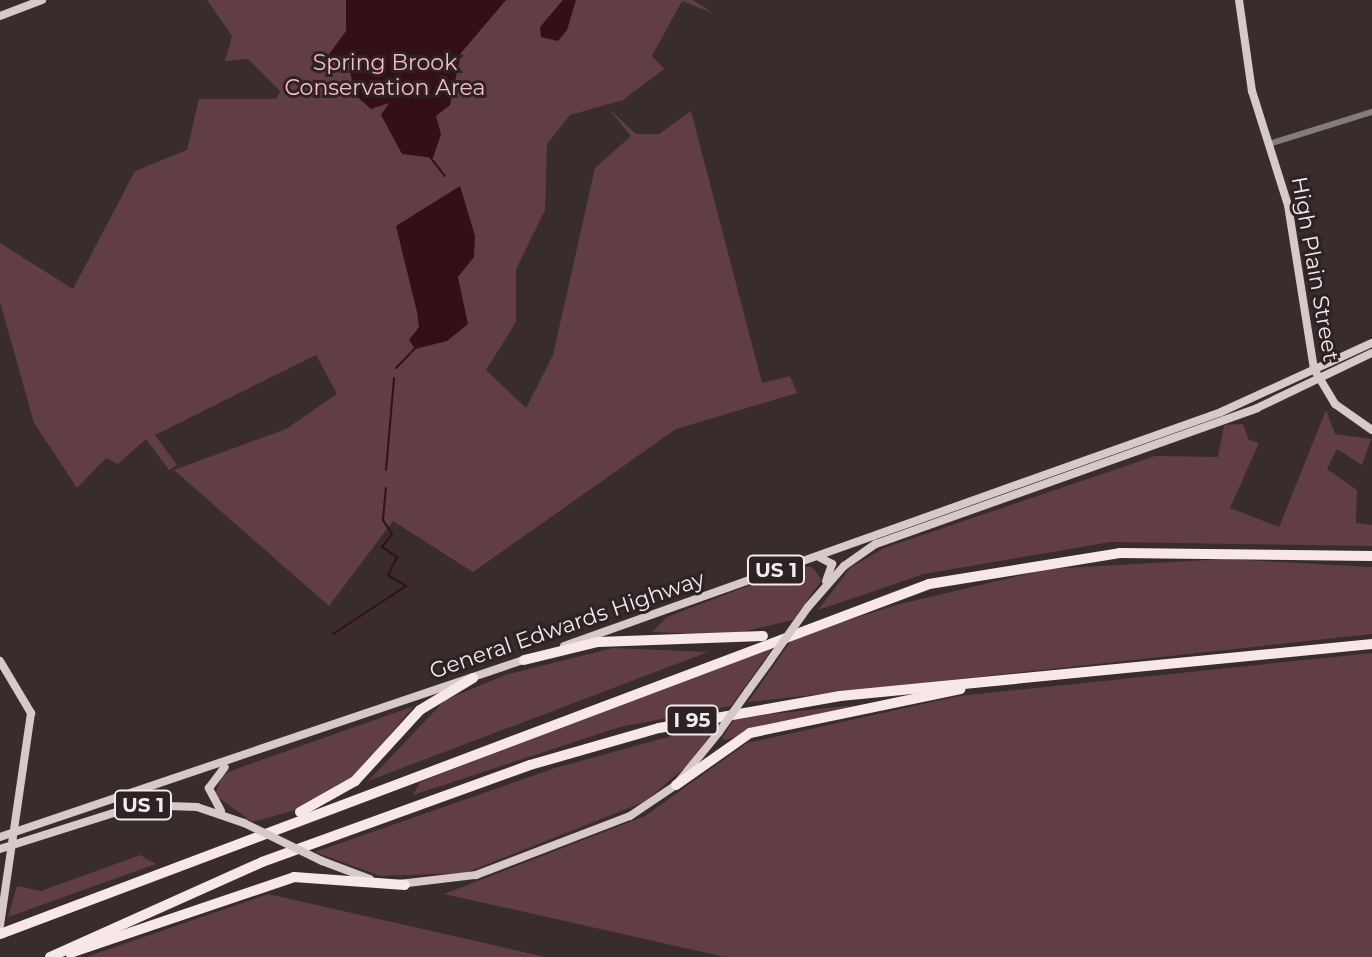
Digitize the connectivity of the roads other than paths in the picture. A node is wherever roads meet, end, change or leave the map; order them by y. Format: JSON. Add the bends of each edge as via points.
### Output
{"nodes":[{"id":1,"x":42,"y":0,"type":"edge"},
{"id":2,"x":1239,"y":0,"type":"edge"},
{"id":3,"x":0,"y":16,"type":"edge"},
{"id":4,"x":1372,"y":112,"type":"edge"},
{"id":5,"x":1269,"y":144,"type":"junction"},
{"id":6,"x":1372,"y":343,"type":"edge"},
{"id":7,"x":1372,"y":353,"type":"edge"},
{"id":8,"x":1317,"y":376,"type":"junction"},
{"id":9,"x":1372,"y":430,"type":"edge"},
{"id":10,"x":1372,"y":556,"type":"edge"},
{"id":11,"x":812,"y":557,"type":"junction"},
{"id":12,"x":817,"y":595,"type":"junction"},
{"id":13,"x":793,"y":631,"type":"junction"},
{"id":14,"x":1372,"y":644,"type":"edge"},
{"id":15,"x":524,"y":660,"type":"junction"},
{"id":16,"x":0,"y":661,"type":"edge"},
{"id":17,"x":473,"y":678,"type":"junction"},
{"id":18,"x":996,"y":680,"type":"junction"},
{"id":19,"x":258,"y":752,"type":"junction"},
{"id":20,"x":676,"y":785,"type":"junction"},
{"id":21,"x":228,"y":816,"type":"junction"},
{"id":22,"x":15,"y":832,"type":"junction"},
{"id":23,"x":256,"y":835,"type":"junction"},
{"id":24,"x":0,"y":837,"type":"edge"},
{"id":25,"x":14,"y":844,"type":"junction"},
{"id":26,"x":0,"y":849,"type":"edge"},
{"id":27,"x":405,"y":885,"type":"junction"},
{"id":28,"x":0,"y":926,"type":"edge"},
{"id":29,"x":0,"y":934,"type":"edge"},
{"id":30,"x":50,"y":957,"type":"edge"},
{"id":31,"x":57,"y":957,"type":"edge"}],
"edges":[{"from":1,"to":3,"type":"main road"},
{"from":2,"to":5,"type":"main road","name":"High Plain Street"},
{"from":4,"to":5,"type":"street"},
{"from":5,"to":8,"type":"main road","name":"High Plain Street","via":[[1288,205]]},
{"from":6,"to":8,"type":"main road","number":"US 1"},
{"from":7,"to":8,"type":"main road","number":"US 1"},
{"from":8,"to":9,"type":"main road","name":"High Plain Street","via":[[1335,404]]},
{"from":8,"to":11,"type":"main road","name":"General Edwards Highway","number":"US 1"},
{"from":8,"to":12,"type":"main road","number":"US 1","via":[[1161,442],[876,544]]},
{"from":10,"to":13,"type":"highway","number":"I 95","via":[[1188,550],[1070,557],[929,584]]},
{"from":11,"to":12,"type":"main road","via":[[832,566]]},
{"from":11,"to":15,"type":"main road","name":"General Edwards Highway","number":"US 1"},
{"from":12,"to":20,"type":"main road","number":"US 1","bridge":true},
{"from":13,"to":15,"type":"highway","via":[[719,643],[601,642]]},
{"from":13,"to":23,"type":"highway","number":"I 95"},
{"from":14,"to":18,"type":"highway","number":"I 95"},
{"from":15,"to":17,"type":"main road","name":"General Edwards Highway","number":"US 1"},
{"from":16,"to":22,"type":"main road","via":[[31,713]]},
{"from":17,"to":19,"type":"main road","name":"General Edwards Highway","number":"US 1"},
{"from":17,"to":23,"type":"highway","via":[[422,707],[353,783]]},
{"from":18,"to":20,"type":"highway","via":[[757,731],[723,747]]},
{"from":18,"to":30,"type":"highway","number":"I 95","via":[[749,709],[594,745],[230,874]]},
{"from":19,"to":21,"type":"main road","via":[[212,779],[212,800]]},
{"from":19,"to":22,"type":"main road","name":"General Edwards Highway","number":"US 1"},
{"from":20,"to":27,"type":"main road","number":"US 1","via":[[630,816],[490,871]]},
{"from":21,"to":25,"type":"main road","number":"US 1","via":[[139,805]]},
{"from":21,"to":27,"type":"main road","number":"US 1","bridge":true,"via":[[322,861]]},
{"from":22,"to":24,"type":"main road","name":"General Edwards Highway","number":"US 1"},
{"from":22,"to":25,"type":"main road"},
{"from":23,"to":29,"type":"highway","number":"I 95"},
{"from":25,"to":26,"type":"main road","number":"US 1"},
{"from":25,"to":28,"type":"main road"},
{"from":27,"to":31,"type":"highway","via":[[294,877]]}]}
